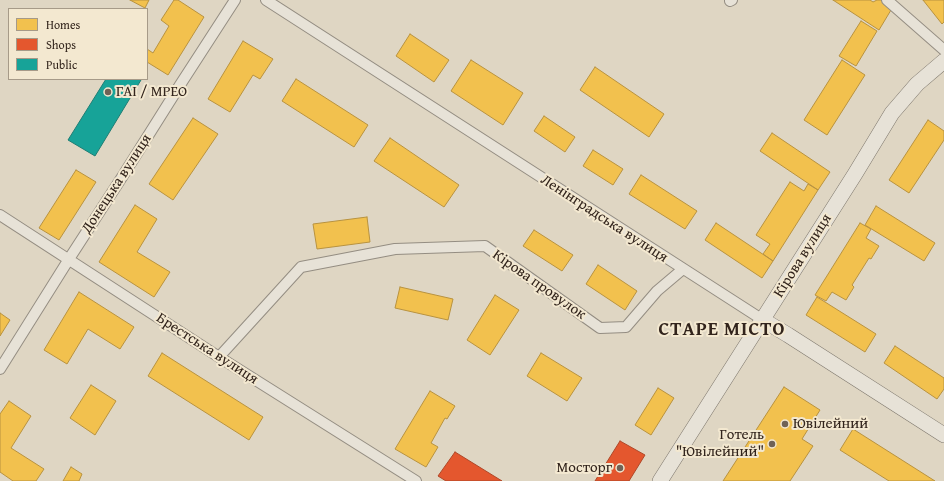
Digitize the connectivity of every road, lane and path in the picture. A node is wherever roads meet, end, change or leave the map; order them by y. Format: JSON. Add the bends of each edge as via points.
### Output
{"nodes":[{"id":1,"x":235,"y":0,"type":"edge"},
{"id":2,"x":266,"y":0,"type":"edge"},
{"id":3,"x":887,"y":0,"type":"edge"},
{"id":4,"x":944,"y":50,"type":"edge"},
{"id":5,"x":944,"y":62,"type":"edge"},
{"id":6,"x":0,"y":215,"type":"edge"},
{"id":7,"x":69,"y":259,"type":"junction"},
{"id":8,"x":683,"y":269,"type":"junction"},
{"id":9,"x":763,"y":320,"type":"junction"},
{"id":10,"x":219,"y":358,"type":"junction"},
{"id":11,"x":0,"y":369,"type":"edge"},
{"id":12,"x":944,"y":435,"type":"edge"},
{"id":13,"x":416,"y":481,"type":"edge"},
{"id":14,"x":660,"y":481,"type":"edge"}],
"edges":[{"from":1,"to":7,"type":"street","name":"Донецька вулиця"},
{"from":2,"to":8,"type":"street","name":"Ленінградська вулиця"},
{"from":3,"to":4,"type":"street"},
{"from":5,"to":9,"type":"main road","name":"Кірова вулиця","via":[[917,84],[892,113]]},
{"from":6,"to":7,"type":"street","name":"Брестська вулиця"},
{"from":7,"to":10,"type":"street","name":"Брестська вулиця"},
{"from":7,"to":11,"type":"street","name":"Донецька вулиця"},
{"from":8,"to":9,"type":"street","name":"Ленінградська вулиця"},
{"from":8,"to":10,"type":"street","name":"Кірова провулок","via":[[657,291],[626,327],[600,328],[485,246],[395,249],[301,267]]},
{"from":9,"to":12,"type":"main road","name":"Ленінградська вулиця"},
{"from":9,"to":14,"type":"main road","name":"Кірова вулиця"},
{"from":10,"to":13,"type":"street","name":"Брестська вулиця"}]}
